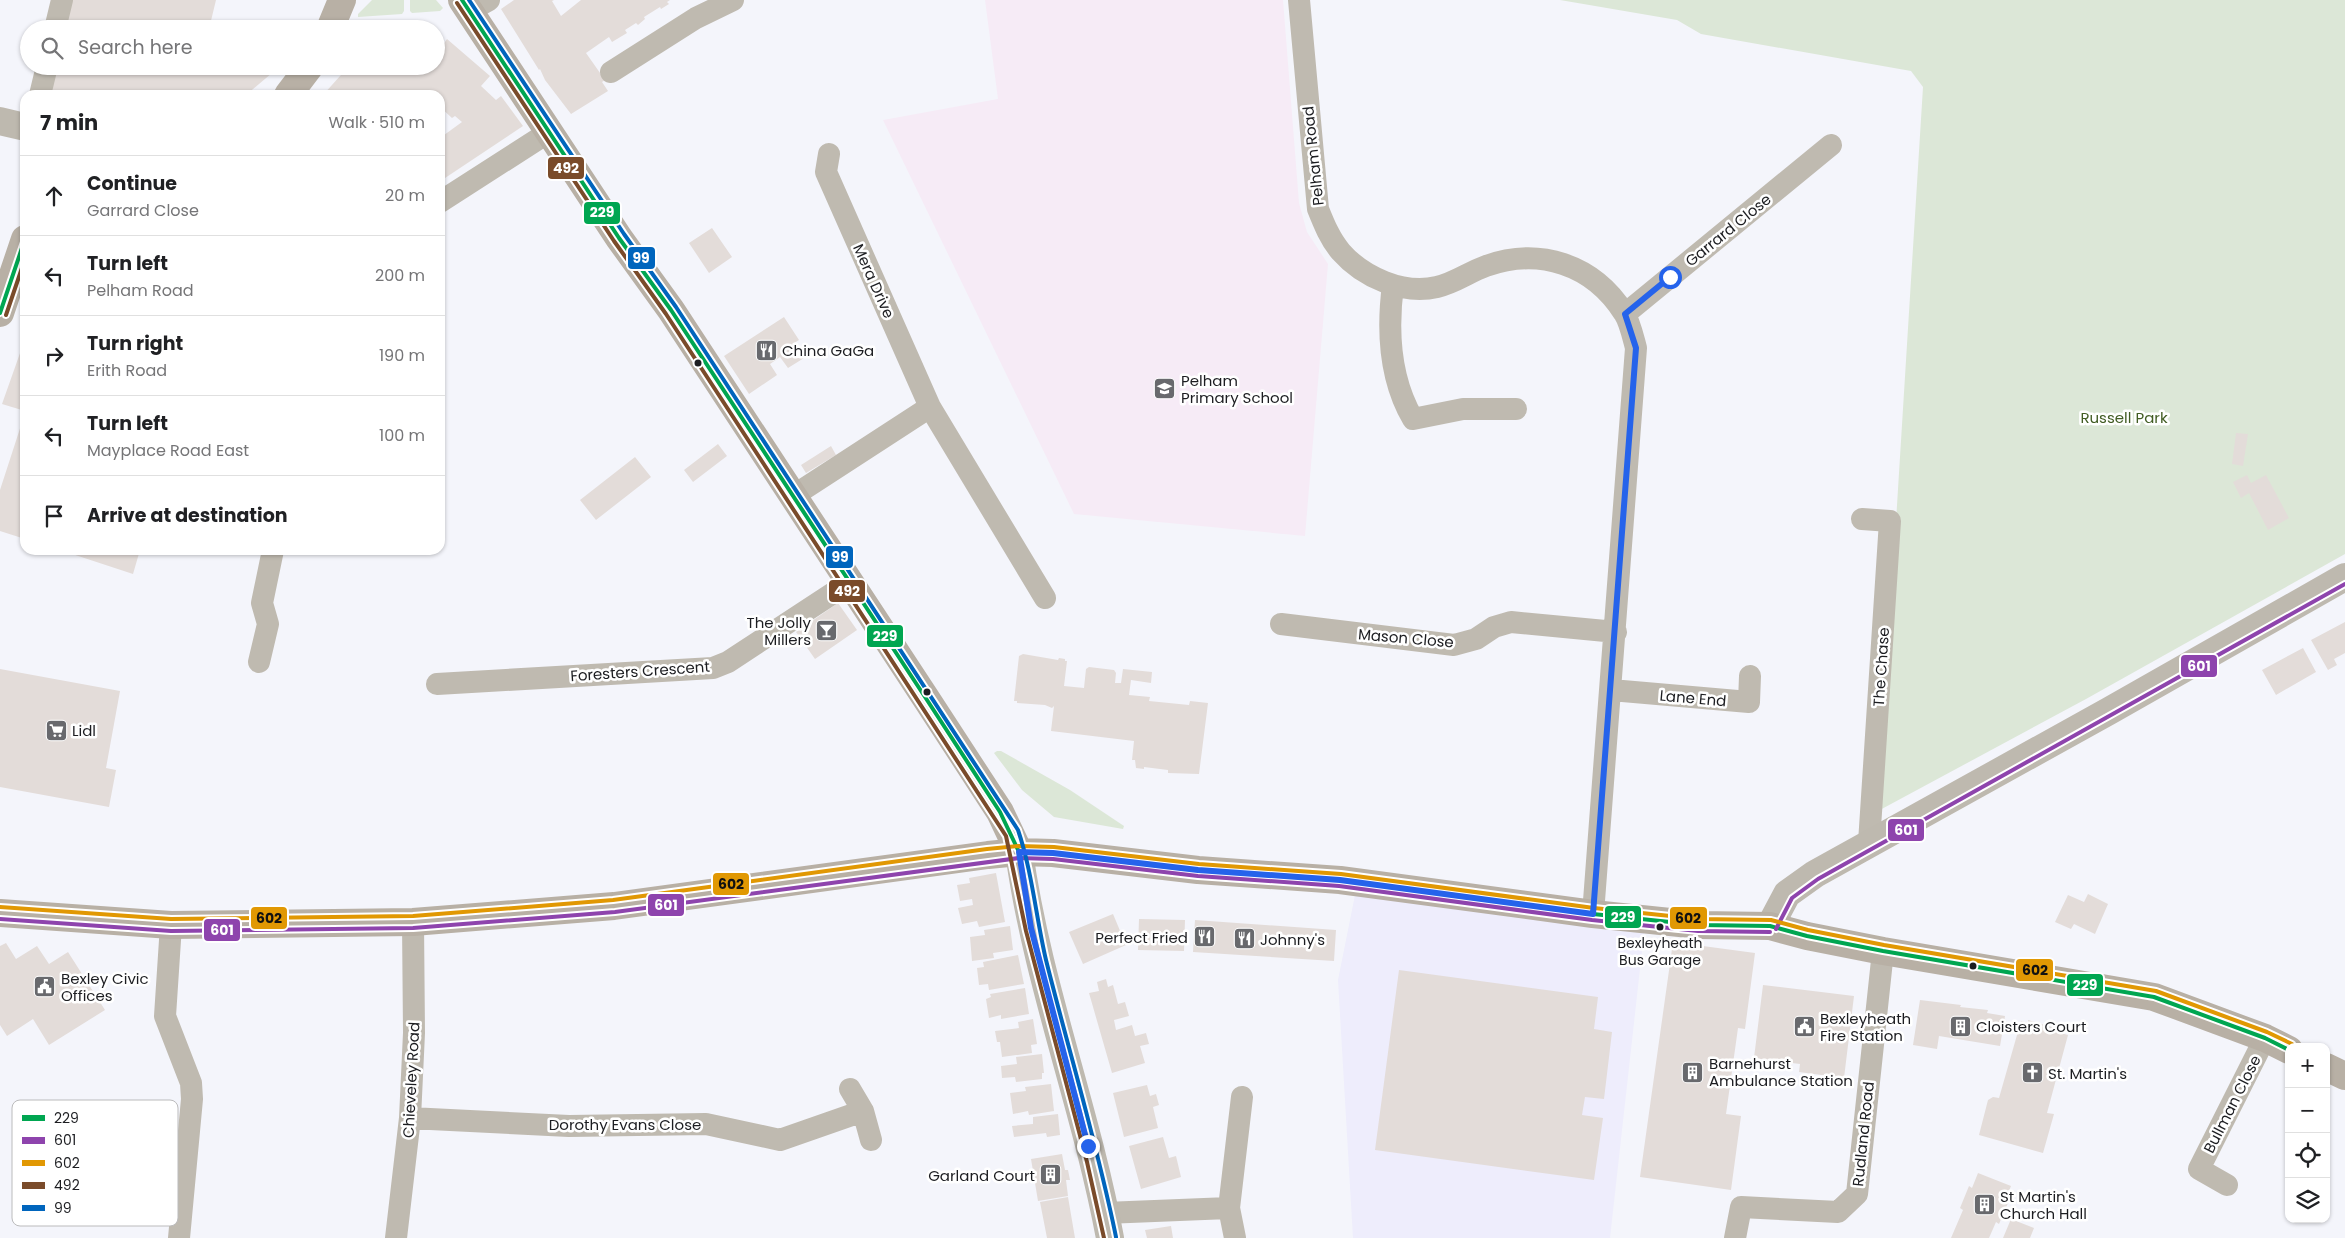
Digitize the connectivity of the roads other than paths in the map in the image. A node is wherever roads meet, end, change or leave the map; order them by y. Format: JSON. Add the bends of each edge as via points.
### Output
{"nodes":[{"id":1,"x":62,"y":0,"type":"edge"},
{"id":2,"x":342,"y":0,"type":"edge"},
{"id":3,"x":733,"y":0,"type":"edge"},
{"id":4,"x":1299,"y":0,"type":"edge"},
{"id":5,"x":475,"y":4,"type":"edge"},
{"id":6,"x":57,"y":20,"type":"edge"},
{"id":7,"x":334,"y":20,"type":"edge"},
{"id":8,"x":611,"y":72,"type":"dead end"},
{"id":9,"x":45,"y":75,"type":"edge"},
{"id":10,"x":303,"y":75,"type":"edge"},
{"id":11,"x":41,"y":90,"type":"edge"},
{"id":12,"x":292,"y":90,"type":"edge"},
{"id":13,"x":0,"y":121,"type":"edge"},
{"id":14,"x":20,"y":126,"type":"edge"},
{"id":15,"x":549,"y":132,"type":"junction"},
{"id":16,"x":1831,"y":145,"type":"dead end"},
{"id":17,"x":829,"y":154,"type":"dead end"},
{"id":18,"x":445,"y":199,"type":"edge"},
{"id":19,"x":20,"y":253,"type":"edge"},
{"id":20,"x":1393,"y":285,"type":"junction"},
{"id":21,"x":0,"y":313,"type":"edge"},
{"id":22,"x":1625,"y":314,"type":"junction"},
{"id":23,"x":930,"y":407,"type":"junction"},
{"id":24,"x":1516,"y":409,"type":"dead end"},
{"id":25,"x":793,"y":496,"type":"junction"},
{"id":26,"x":1862,"y":519,"type":"dead end"},
{"id":27,"x":272,"y":555,"type":"edge"},
{"id":28,"x":2345,"y":577,"type":"edge"},
{"id":29,"x":850,"y":582,"type":"junction"},
{"id":30,"x":1045,"y":598,"type":"dead end"},
{"id":31,"x":1281,"y":624,"type":"dead end"},
{"id":32,"x":1616,"y":632,"type":"junction"},
{"id":33,"x":259,"y":662,"type":"dead end"},
{"id":34,"x":1750,"y":676,"type":"dead end"},
{"id":35,"x":437,"y":684,"type":"dead end"},
{"id":36,"x":1611,"y":690,"type":"junction"},
{"id":37,"x":1869,"y":843,"type":"junction"},
{"id":38,"x":1019,"y":852,"type":"junction"},
{"id":39,"x":0,"y":913,"type":"edge"},
{"id":40,"x":1593,"y":914,"type":"junction"},
{"id":41,"x":412,"y":922,"type":"junction"},
{"id":42,"x":172,"y":925,"type":"junction"},
{"id":43,"x":1770,"y":926,"type":"junction"},
{"id":44,"x":1882,"y":951,"type":"junction"},
{"id":45,"x":2277,"y":1044,"type":"edge"},
{"id":46,"x":2330,"y":1070,"type":"edge"},
{"id":47,"x":2345,"y":1076,"type":"edge"},
{"id":48,"x":850,"y":1089,"type":"dead end"},
{"id":49,"x":1242,"y":1097,"type":"dead end"},
{"id":50,"x":863,"y":1111,"type":"junction"},
{"id":51,"x":410,"y":1118,"type":"junction"},
{"id":52,"x":872,"y":1140,"type":"dead end"},
{"id":53,"x":2227,"y":1184,"type":"dead end"},
{"id":54,"x":1229,"y":1208,"type":"junction"},
{"id":55,"x":1107,"y":1226,"type":"edge"},
{"id":56,"x":179,"y":1238,"type":"edge"},
{"id":57,"x":396,"y":1238,"type":"edge"},
{"id":58,"x":1235,"y":1238,"type":"edge"},
{"id":59,"x":1735,"y":1238,"type":"edge"}],
"edges":[{"from":1,"to":6,"type":"street"},
{"from":2,"to":7,"type":"main road"},
{"from":3,"to":8,"type":"street","via":[[696,18]]},
{"from":4,"to":20,"type":"street","name":"Pelham Road","via":[[1318,209],[1326,230],[1342,252],[1364,272]]},
{"from":5,"to":15,"type":"main road"},
{"from":9,"to":11,"type":"street"},
{"from":10,"to":12,"type":"main road"},
{"from":13,"to":14,"type":"street"},
{"from":15,"to":18,"type":"street"},
{"from":15,"to":25,"type":"main road"},
{"from":16,"to":22,"type":"street","name":"Garrard Close"},
{"from":17,"to":23,"type":"street","name":"Mera Drive","via":[[826,172]]},
{"from":19,"to":21,"type":"main road"},
{"from":20,"to":22,"type":"street","name":"Pelham Road","via":[[1435,288],[1484,266],[1515,258],[1539,257],[1580,269],[1605,288]]},
{"from":20,"to":24,"type":"street","via":[[1389,316],[1390,349],[1401,400],[1413,419],[1463,409]]},
{"from":22,"to":32,"type":"street","name":"Pelham Road","via":[[1636,348]]},
{"from":23,"to":25,"type":"street"},
{"from":23,"to":30,"type":"street","name":"Mera Drive"},
{"from":25,"to":29,"type":"main road"},
{"from":26,"to":37,"type":"street","name":"The Chase","via":[[1890,520]]},
{"from":27,"to":33,"type":"street","via":[[262,602],[268,624]]},
{"from":28,"to":37,"type":"street"},
{"from":29,"to":35,"type":"street","name":"Foresters Crescent","via":[[728,662],[713,668]]},
{"from":29,"to":38,"type":"main road","via":[[1000,812]]},
{"from":31,"to":32,"type":"street","name":"Mason Close","via":[[1454,645],[1511,622]]},
{"from":32,"to":36,"type":"street","name":"Pelham Road"},
{"from":34,"to":36,"type":"street","name":"Lane End","via":[[1748,702]]},
{"from":36,"to":40,"type":"street","name":"Pelham Road"},
{"from":37,"to":43,"type":"street","via":[[1787,894]]},
{"from":38,"to":40,"type":"main road","via":[[1340,880]]},
{"from":38,"to":41,"type":"main road","via":[[614,906]]},
{"from":38,"to":55,"type":"street","via":[[1031,928]]},
{"from":39,"to":42,"type":"main road"},
{"from":40,"to":43,"type":"main road","via":[[1699,925]]},
{"from":41,"to":42,"type":"main road"},
{"from":41,"to":51,"type":"street","name":"Chieveley Road","via":[[414,1033]]},
{"from":42,"to":56,"type":"street","via":[[165,1016],[190,1083],[192,1099]]},
{"from":43,"to":44,"type":"main road"},
{"from":44,"to":45,"type":"main road","via":[[2154,998]]},
{"from":44,"to":59,"type":"street","name":"Rudland Road","via":[[1857,1194],[1838,1212],[1741,1207]]},
{"from":45,"to":53,"type":"street","name":"Bullman Close","via":[[2199,1168]]},
{"from":46,"to":47,"type":"main road"},
{"from":48,"to":50,"type":"street"},
{"from":49,"to":54,"type":"street"},
{"from":50,"to":51,"type":"street","name":"Dorothy Evans Close","via":[[780,1140],[706,1124],[569,1126]]},
{"from":50,"to":52,"type":"street"},
{"from":51,"to":57,"type":"street","name":"Chieveley Road"},
{"from":54,"to":55,"type":"street"},
{"from":54,"to":58,"type":"street"}]}
